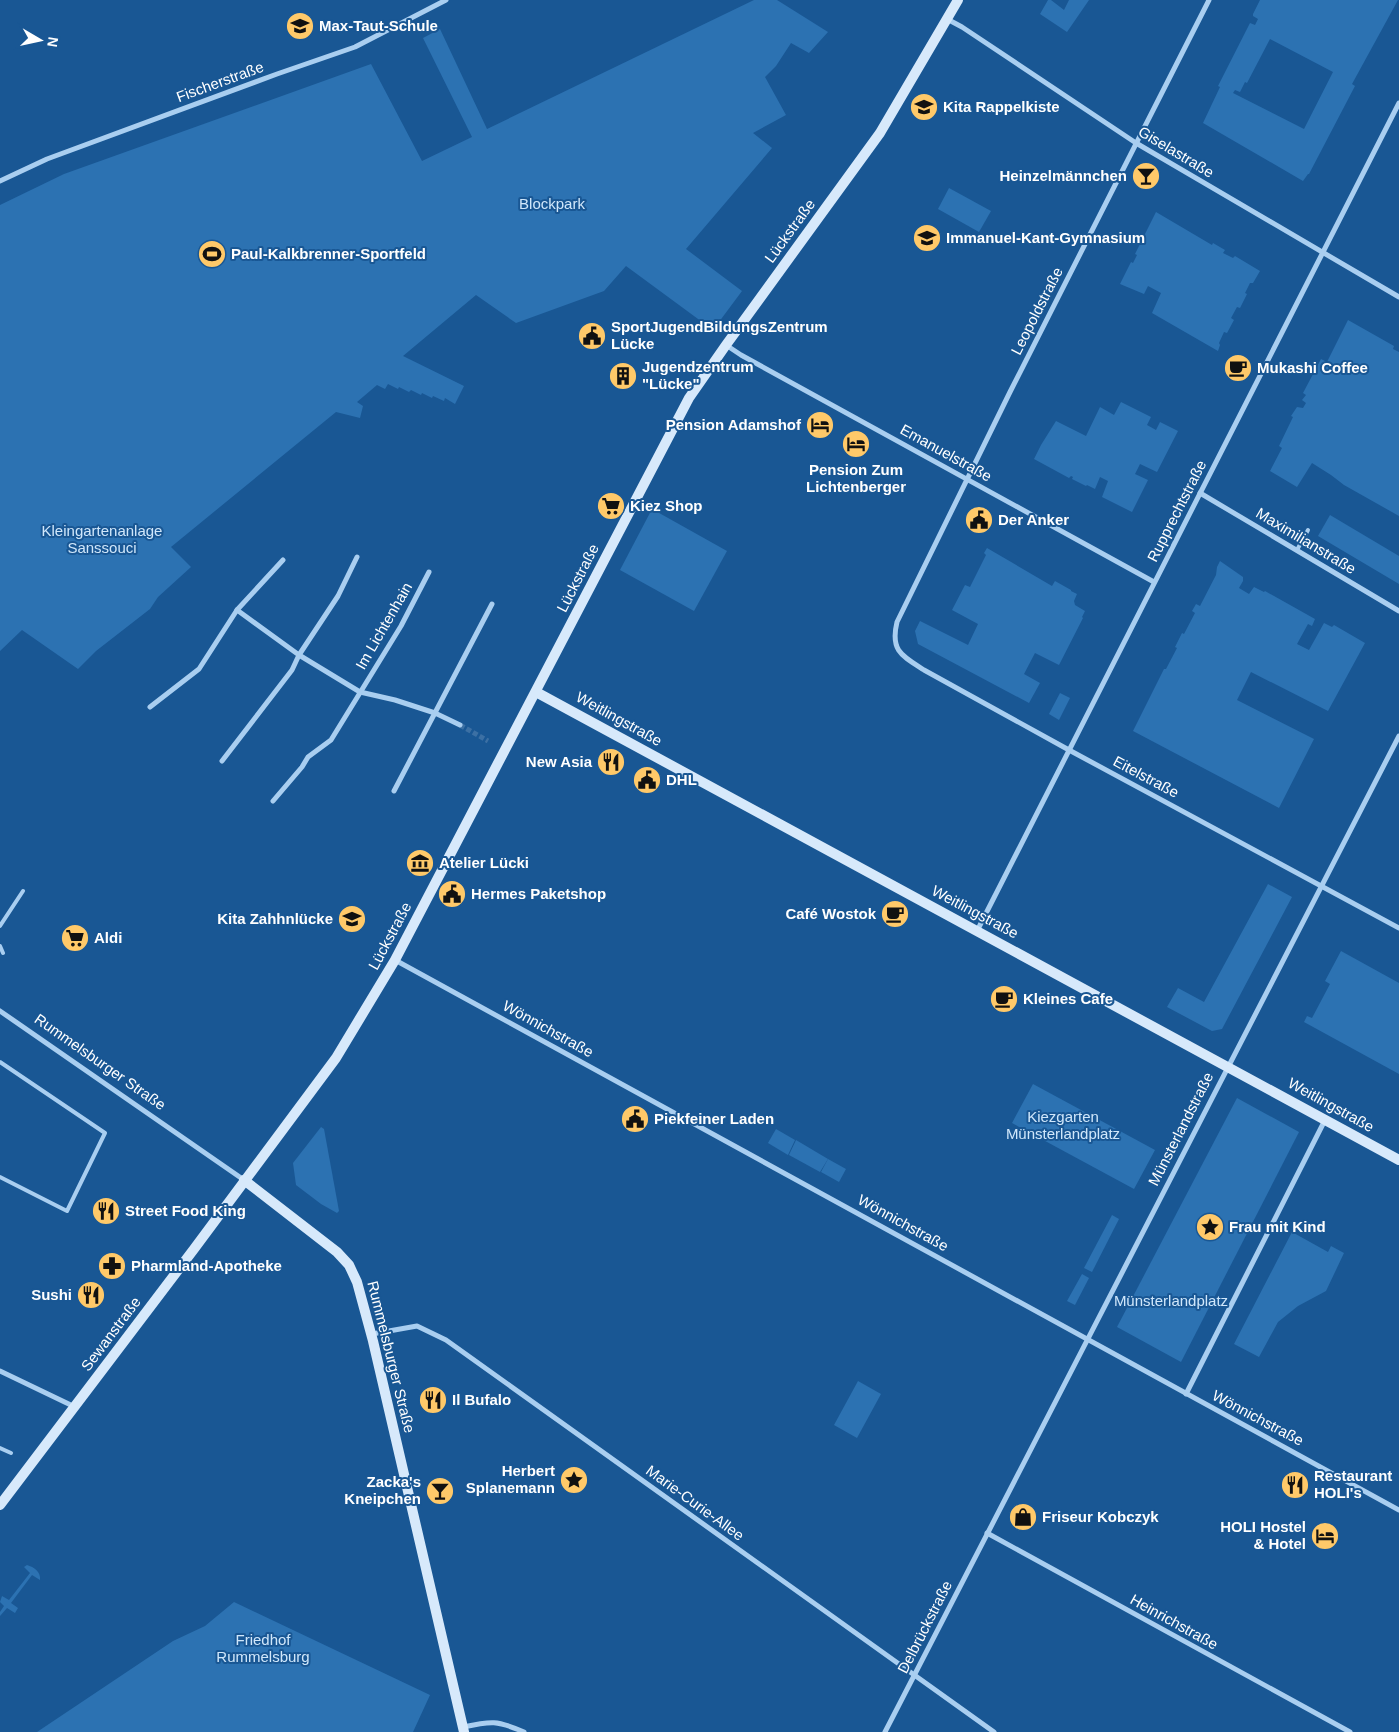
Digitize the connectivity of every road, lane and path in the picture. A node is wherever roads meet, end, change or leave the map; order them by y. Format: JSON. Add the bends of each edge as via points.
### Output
{"nodes":[{"id":1,"x":446,"y":0,"type":"edge"},
{"id":2,"x":958,"y":0,"type":"edge"},
{"id":3,"x":1209,"y":0,"type":"edge"},
{"id":4,"x":947,"y":19,"type":"junction"},
{"id":5,"x":1399,"y":104,"type":"edge"},
{"id":6,"x":1136,"y":143,"type":"junction"},
{"id":7,"x":0,"y":181,"type":"edge"},
{"id":8,"x":1322,"y":254,"type":"junction"},
{"id":9,"x":1399,"y":298,"type":"edge"},
{"id":10,"x":726,"y":345,"type":"junction"},
{"id":11,"x":967,"y":479,"type":"junction"},
{"id":12,"x":1200,"y":493,"type":"junction"},
{"id":13,"x":1308,"y":530,"type":"dead end"},
{"id":14,"x":1297,"y":550,"type":"junction"},
{"id":15,"x":358,"y":557,"type":"dead end"},
{"id":16,"x":283,"y":560,"type":"dead end"},
{"id":17,"x":429,"y":572,"type":"dead end"},
{"id":18,"x":1154,"y":582,"type":"junction"},
{"id":19,"x":492,"y":604,"type":"dead end"},
{"id":20,"x":237,"y":610,"type":"junction"},
{"id":21,"x":1399,"y":611,"type":"edge"},
{"id":22,"x":894,"y":637,"type":"joint"},
{"id":23,"x":299,"y":655,"type":"junction"},
{"id":24,"x":360,"y":692,"type":"junction"},
{"id":25,"x":536,"y":692,"type":"junction"},
{"id":26,"x":150,"y":707,"type":"dead end"},
{"id":27,"x":434,"y":713,"type":"junction"},
{"id":28,"x":460,"y":725,"type":"tunnel mouth"},
{"id":29,"x":1399,"y":736,"type":"edge"},
{"id":30,"x":1069,"y":750,"type":"junction"},
{"id":31,"x":222,"y":761,"type":"dead end"},
{"id":32,"x":394,"y":791,"type":"dead end"},
{"id":33,"x":273,"y":801,"type":"dead end"},
{"id":34,"x":1321,"y":886,"type":"junction"},
{"id":35,"x":22,"y":891,"type":"dead end"},
{"id":36,"x":0,"y":926,"type":"edge"},
{"id":37,"x":1399,"y":928,"type":"edge"},
{"id":38,"x":977,"y":931,"type":"junction"},
{"id":39,"x":0,"y":946,"type":"edge"},
{"id":40,"x":3,"y":953,"type":"dead end"},
{"id":41,"x":395,"y":960,"type":"junction"},
{"id":42,"x":0,"y":1011,"type":"edge"},
{"id":43,"x":0,"y":1062,"type":"edge"},
{"id":44,"x":1228,"y":1066,"type":"junction"},
{"id":45,"x":1325,"y":1120,"type":"junction"},
{"id":46,"x":1399,"y":1160,"type":"edge"},
{"id":47,"x":0,"y":1178,"type":"edge"},
{"id":48,"x":244,"y":1180,"type":"junction"},
{"id":49,"x":372,"y":1334,"type":"junction"},
{"id":50,"x":1087,"y":1339,"type":"junction"},
{"id":51,"x":0,"y":1371,"type":"edge"},
{"id":52,"x":1186,"y":1394,"type":"junction"},
{"id":53,"x":75,"y":1407,"type":"junction"},
{"id":54,"x":0,"y":1448,"type":"edge"},
{"id":55,"x":11,"y":1453,"type":"dead end"},
{"id":56,"x":0,"y":1506,"type":"edge"},
{"id":57,"x":1399,"y":1510,"type":"edge"},
{"id":58,"x":987,"y":1533,"type":"junction"},
{"id":59,"x":914,"y":1675,"type":"junction"},
{"id":60,"x":463,"y":1730,"type":"edge"},
{"id":61,"x":524,"y":1732,"type":"edge"},
{"id":62,"x":885,"y":1732,"type":"edge"},
{"id":63,"x":994,"y":1732,"type":"edge"},
{"id":64,"x":1350,"y":1732,"type":"edge"}],
"edges":[{"from":1,"to":7,"type":"street","name":"Fischerstraße","via":[[355,47],[47,159]]},
{"from":2,"to":4,"type":"street","name":"Lückstraße"},
{"from":3,"to":6,"type":"street","name":"Leopoldstraße"},
{"from":4,"to":6,"type":"street","name":"Giselastraße"},
{"from":4,"to":10,"type":"street","name":"Lückstraße","via":[[880,133]]},
{"from":5,"to":8,"type":"street","name":"Rupprechtstraße"},
{"from":6,"to":8,"type":"street","name":"Giselastraße"},
{"from":6,"to":11,"type":"street","name":"Leopoldstraße"},
{"from":8,"to":9,"type":"street","name":"Giselastraße"},
{"from":8,"to":12,"type":"street","name":"Rupprechtstraße"},
{"from":10,"to":11,"type":"street","name":"Emanuelstraße"},
{"from":10,"to":25,"type":"street","name":"Lückstraße","via":[[689,398]]},
{"from":11,"to":18,"type":"street","name":"Emanuelstraße"},
{"from":11,"to":22,"type":"street","name":"Leopoldstraße","via":[[897,622]]},
{"from":12,"to":14,"type":"street","name":"Maximilianstraße"},
{"from":12,"to":18,"type":"street","name":"Rupprechtstraße"},
{"from":13,"to":14,"type":"lane"},
{"from":14,"to":21,"type":"street","name":"Maximilianstraße"},
{"from":15,"to":23,"type":"street","via":[[338,596]]},
{"from":16,"to":20,"type":"street"},
{"from":17,"to":24,"type":"street","name":"Im Lichtenhain"},
{"from":18,"to":30,"type":"street","name":"Rupprechtstraße"},
{"from":19,"to":27,"type":"street"},
{"from":20,"to":23,"type":"street","name":"Im Lichtenhain"},
{"from":20,"to":26,"type":"street","via":[[199,668]]},
{"from":22,"to":30,"type":"street","name":"Eitelstraße","via":[[901,656]]},
{"from":23,"to":24,"type":"street","name":"Im Lichtenhain"},
{"from":23,"to":31,"type":"street","via":[[292,670]]},
{"from":24,"to":27,"type":"street","name":"Im Lichtenhain"},
{"from":24,"to":33,"type":"street","name":"Im Lichtenhain","via":[[331,740],[308,757]]},
{"from":25,"to":38,"type":"street","name":"Weitlingstraße"},
{"from":25,"to":41,"type":"street","name":"Lückstraße"},
{"from":27,"to":28,"type":"street","name":"Im Lichtenhain"},
{"from":27,"to":32,"type":"street"},
{"from":29,"to":34,"type":"street","name":"Münsterlandstraße"},
{"from":30,"to":34,"type":"street","name":"Eitelstraße"},
{"from":30,"to":38,"type":"street","name":"Rupprechtstraße"},
{"from":34,"to":37,"type":"street","name":"Eitelstraße"},
{"from":34,"to":44,"type":"street","name":"Münsterlandstraße"},
{"from":35,"to":36,"type":"lane"},
{"from":38,"to":44,"type":"street","name":"Weitlingstraße"},
{"from":39,"to":40,"type":"lane"},
{"from":41,"to":48,"type":"street","name":"Lückstraße","via":[[336,1058]]},
{"from":41,"to":50,"type":"street","name":"Wönnichstraße"},
{"from":42,"to":48,"type":"street","name":"Rummelsburger Straße"},
{"from":43,"to":47,"type":"lane","via":[[105,1133],[67,1210]]},
{"from":44,"to":45,"type":"street","name":"Weitlingstraße"},
{"from":44,"to":50,"type":"street","name":"Münsterlandstraße"},
{"from":45,"to":46,"type":"street","name":"Weitlingstraße"},
{"from":45,"to":52,"type":"street"},
{"from":48,"to":49,"type":"street","name":"Rummelsburger Straße","via":[[326,1242],[349,1265]]},
{"from":48,"to":53,"type":"street","name":"Sewanstraße"},
{"from":49,"to":59,"type":"street","name":"Marie-Curie-Allee","via":[[416,1326],[446,1340]]},
{"from":49,"to":60,"type":"street","name":"Rummelsburger Straße"},
{"from":50,"to":52,"type":"street","name":"Wönnichstraße"},
{"from":50,"to":58,"type":"street","name":"Münsterlandstraße"},
{"from":51,"to":53,"type":"street"},
{"from":52,"to":57,"type":"street","name":"Wönnichstraße"},
{"from":53,"to":56,"type":"street","name":"Sewanstraße"},
{"from":54,"to":55,"type":"lane"},
{"from":58,"to":59,"type":"street","name":"Delbrückstraße"},
{"from":58,"to":64,"type":"street","name":"Heinrichstraße"},
{"from":59,"to":62,"type":"street","name":"Delbrückstraße"},
{"from":59,"to":63,"type":"street","name":"Marie-Curie-Allee"},
{"from":60,"to":61,"type":"street","via":[[486,1722],[499,1722]]}]}
